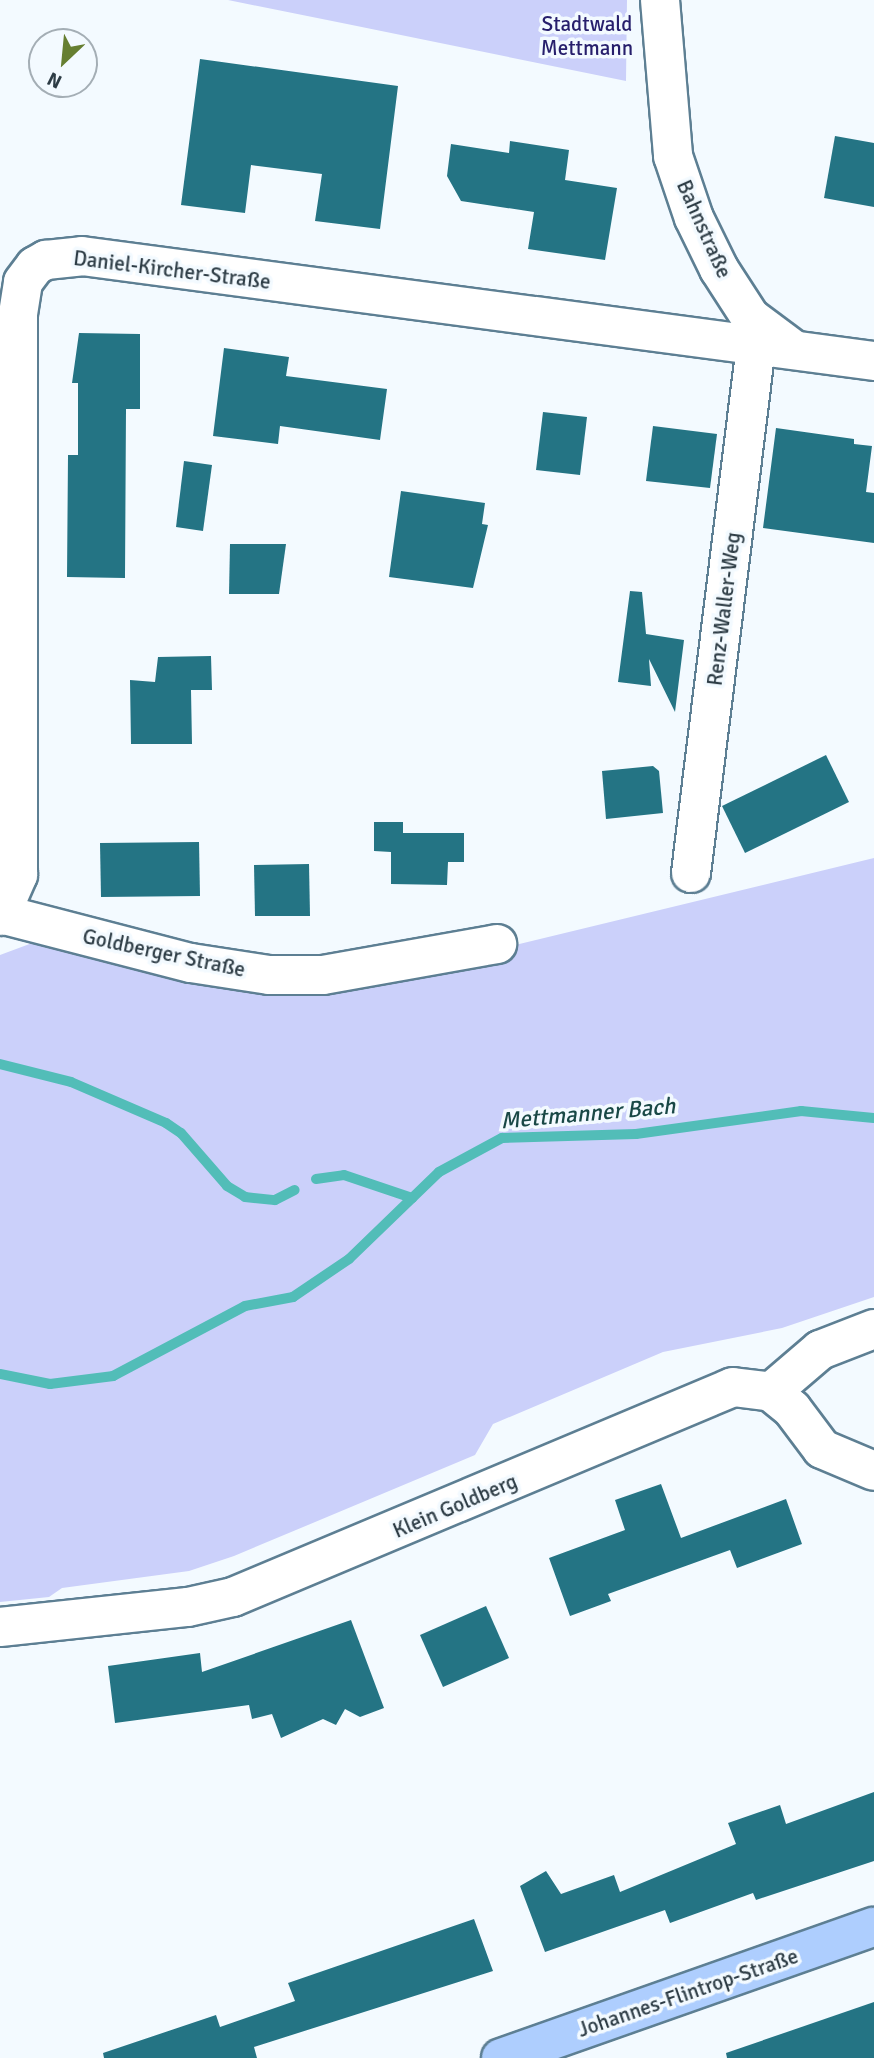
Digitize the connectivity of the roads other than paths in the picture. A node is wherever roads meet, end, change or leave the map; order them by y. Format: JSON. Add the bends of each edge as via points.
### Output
{"nodes":[{"id":1,"x":660,"y":0,"type":"edge"},
{"id":2,"x":756,"y":346,"type":"junction"},
{"id":3,"x":795,"y":350,"type":"junction"},
{"id":4,"x":874,"y":361,"type":"edge"},
{"id":5,"x":691,"y":873,"type":"dead end"},
{"id":6,"x":1,"y":915,"type":"edge"},
{"id":7,"x":497,"y":944,"type":"dead end"},
{"id":8,"x":874,"y":1329,"type":"edge"},
{"id":9,"x":771,"y":1392,"type":"junction"},
{"id":10,"x":874,"y":1472,"type":"edge"},
{"id":11,"x":0,"y":1627,"type":"edge"},
{"id":12,"x":874,"y":1927,"type":"edge"},
{"id":13,"x":501,"y":2058,"type":"edge"}],
"edges":[{"from":1,"to":3,"type":"street","name":"Bahnstraße","via":[[673,156],[694,218],[750,317]]},
{"from":2,"to":3,"type":"street","name":"Daniel-Kircher-Straße"},
{"from":2,"to":5,"type":"street","name":"Renz-Waller-Weg"},
{"from":2,"to":6,"type":"street","name":"Daniel-Kircher-Straße","via":[[82,256],[46,260],[35,266],[23,282],[18,314],[19,860],[15,889]]},
{"from":3,"to":4,"type":"street","name":"Bahnstraße"},
{"from":6,"to":7,"type":"street","name":"Goldberger Straße","via":[[191,963],[269,975],[323,975]]},
{"from":8,"to":9,"type":"street","via":[[820,1350]]},
{"from":9,"to":10,"type":"street","via":[[792,1409],[822,1449]]},
{"from":9,"to":11,"type":"street","name":"Klein Goldberg","via":[[743,1386],[708,1395],[490,1492],[233,1597],[188,1607]]},
{"from":12,"to":13,"type":"main road","name":"Johannes-Flintrop-Straße"}]}
